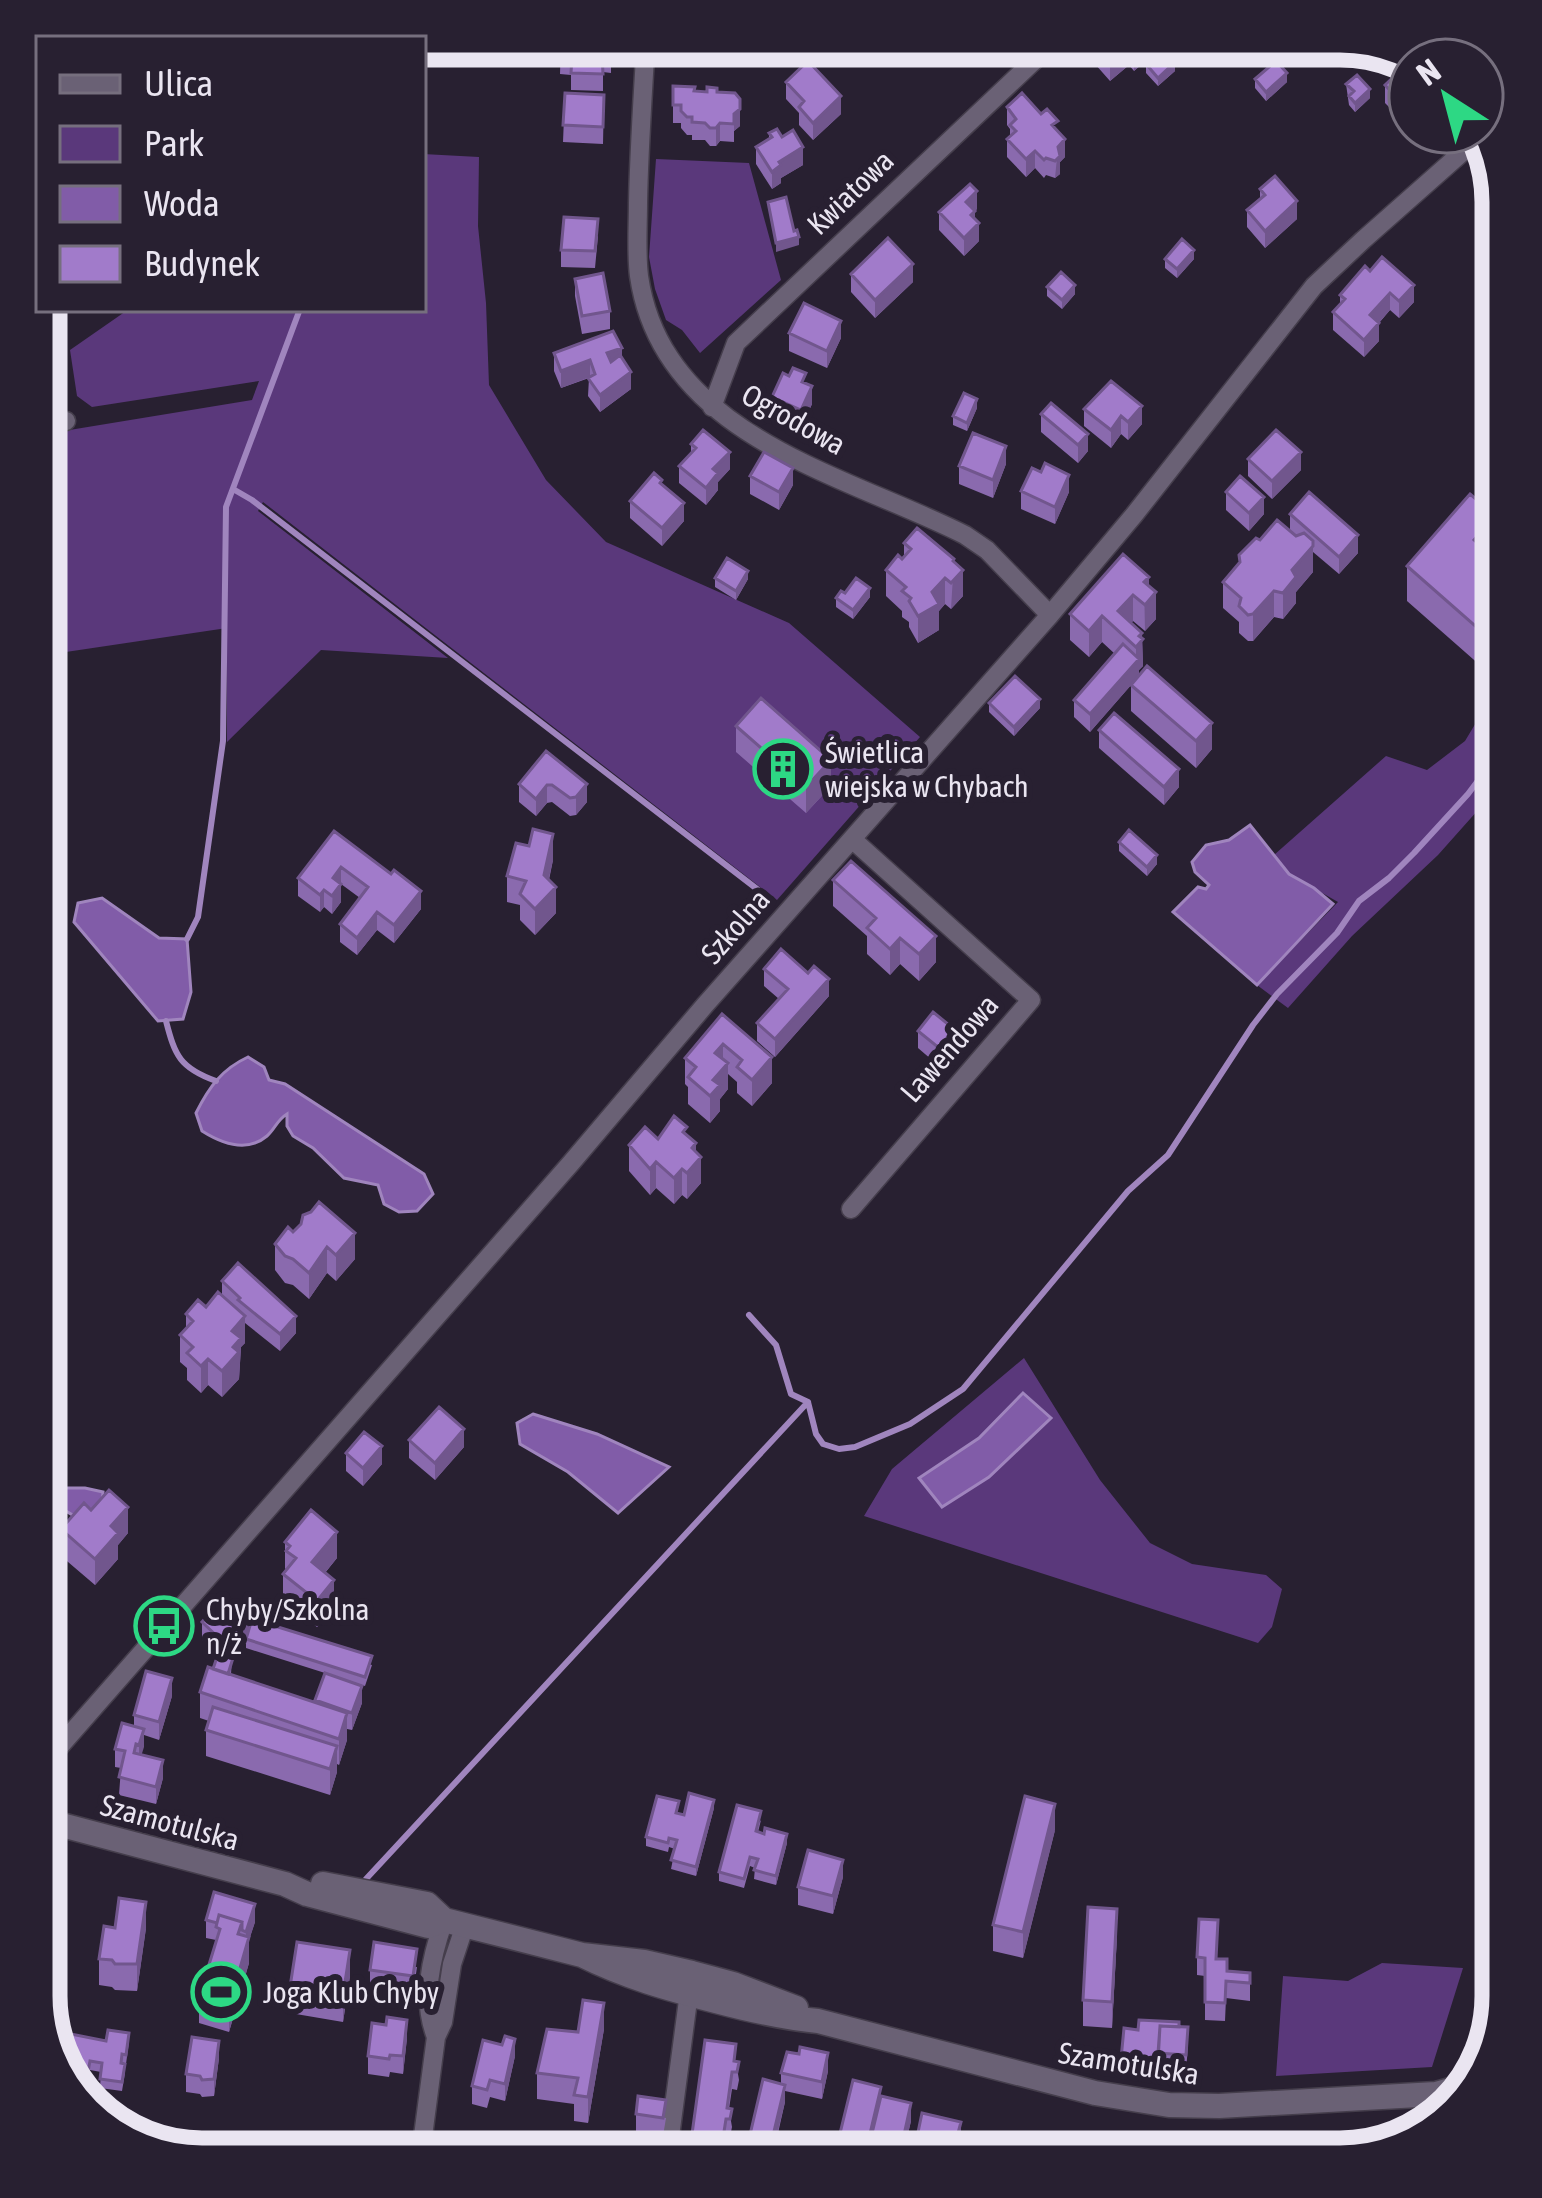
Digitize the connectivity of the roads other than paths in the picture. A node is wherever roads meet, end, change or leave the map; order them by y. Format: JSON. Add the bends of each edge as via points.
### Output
{"nodes":[{"id":1,"x":645,"y":60,"type":"edge"},
{"id":2,"x":1035,"y":60,"type":"edge"},
{"id":3,"x":1458,"y":156,"type":"edge"},
{"id":4,"x":712,"y":407,"type":"junction"},
{"id":5,"x":66,"y":421,"type":"dead end"},
{"id":6,"x":60,"y":422,"type":"edge"},
{"id":7,"x":1050,"y":615,"type":"junction"},
{"id":8,"x":852,"y":839,"type":"junction"},
{"id":9,"x":850,"y":1209,"type":"dead end"},
{"id":10,"x":60,"y":1746,"type":"edge"},
{"id":11,"x":60,"y":1825,"type":"edge"},
{"id":12,"x":454,"y":1922,"type":"junction"},
{"id":13,"x":691,"y":1984,"type":"junction"},
{"id":14,"x":1440,"y":2096,"type":"edge"},
{"id":15,"x":423,"y":2138,"type":"edge"},
{"id":16,"x":670,"y":2138,"type":"edge"}],
"edges":[{"from":1,"to":4,"type":"street","name":"Ogrodowa","via":[[639,275],[663,347]]},
{"from":2,"to":4,"type":"street","name":"Kwiatowa","via":[[736,343]]},
{"from":3,"to":7,"type":"street","name":"Szkolna","via":[[1314,286]]},
{"from":4,"to":7,"type":"street","name":"Ogrodowa","via":[[765,443],[965,535]]},
{"from":5,"to":6,"type":"street"},
{"from":7,"to":8,"type":"street","name":"Szkolna"},
{"from":8,"to":9,"type":"street","name":"Lawendowa","via":[[1030,1000]]},
{"from":8,"to":10,"type":"street","name":"Szkolna"},
{"from":11,"to":12,"type":"street","name":"Szamotulska","via":[[285,1884],[427,1904]]},
{"from":12,"to":13,"type":"street","name":"Szamotulska","via":[[582,1955],[632,1978]]},
{"from":12,"to":15,"type":"street","via":[[430,1967],[436,2037]]},
{"from":13,"to":14,"type":"street","name":"Szamotulska","via":[[781,2017],[1146,2103]]},
{"from":13,"to":16,"type":"street"}]}
